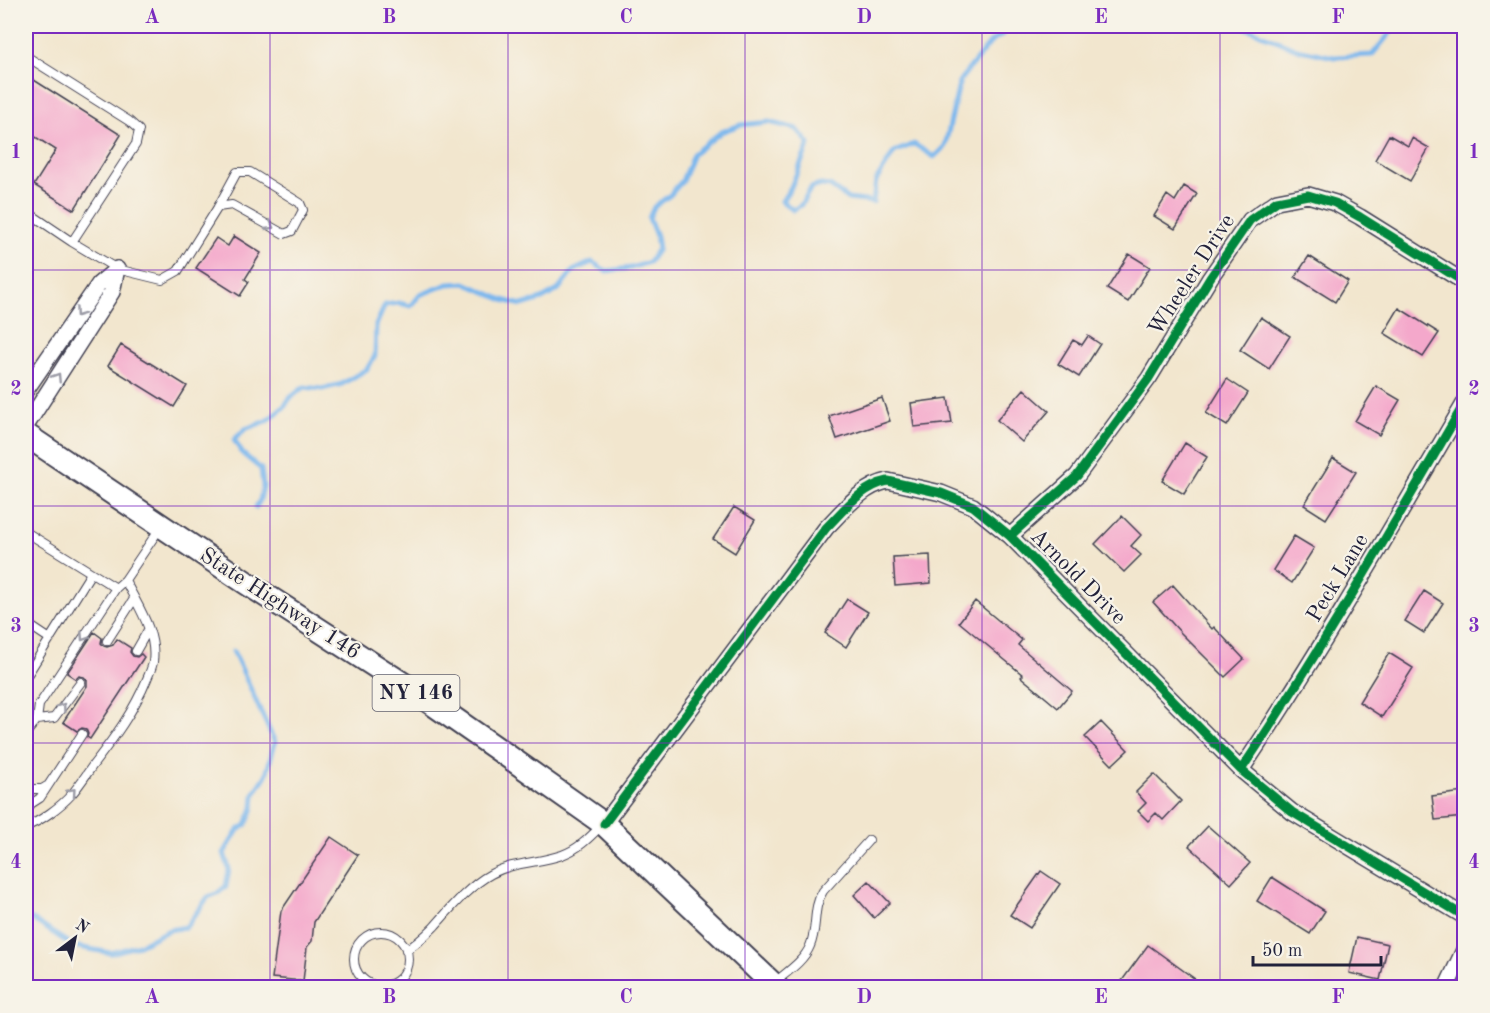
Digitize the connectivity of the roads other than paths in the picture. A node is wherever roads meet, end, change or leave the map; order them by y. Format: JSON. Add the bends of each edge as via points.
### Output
{"nodes":[{"id":1,"x":26,"y":56,"type":"edge"},
{"id":2,"x":218,"y":207,"type":"junction"},
{"id":3,"x":26,"y":211,"type":"edge"},
{"id":4,"x":72,"y":242,"type":"junction"},
{"id":5,"x":117,"y":269,"type":"junction"},
{"id":6,"x":1464,"y":282,"type":"edge"},
{"id":7,"x":26,"y":390,"type":"edge"},
{"id":8,"x":1464,"y":404,"type":"edge"},
{"id":9,"x":26,"y":426,"type":"edge"},
{"id":10,"x":26,"y":435,"type":"edge"},
{"id":11,"x":162,"y":526,"type":"junction"},
{"id":12,"x":26,"y":532,"type":"edge"},
{"id":13,"x":1010,"y":536,"type":"junction"},
{"id":14,"x":91,"y":573,"type":"junction"},
{"id":15,"x":126,"y":580,"type":"junction"},
{"id":16,"x":116,"y":588,"type":"junction"},
{"id":17,"x":134,"y":600,"type":"junction"},
{"id":18,"x":26,"y":623,"type":"edge"},
{"id":19,"x":148,"y":630,"type":"junction"},
{"id":20,"x":50,"y":639,"type":"junction"},
{"id":21,"x":107,"y":641,"type":"dead end"},
{"id":22,"x":136,"y":651,"type":"dead end"},
{"id":23,"x":26,"y":677,"type":"edge"},
{"id":24,"x":81,"y":682,"type":"dead end"},
{"id":25,"x":37,"y":720,"type":"junction"},
{"id":26,"x":26,"y":733,"type":"edge"},
{"id":27,"x":82,"y":734,"type":"dead end"},
{"id":28,"x":1241,"y":770,"type":"junction"},
{"id":29,"x":48,"y":785,"type":"junction"},
{"id":30,"x":26,"y":789,"type":"edge"},
{"id":31,"x":26,"y":807,"type":"edge"},
{"id":32,"x":604,"y":824,"type":"junction"},
{"id":33,"x":26,"y":826,"type":"edge"},
{"id":34,"x":869,"y":840,"type":"dead end"},
{"id":35,"x":1464,"y":916,"type":"edge"},
{"id":36,"x":406,"y":950,"type":"junction"},
{"id":37,"x":1464,"y":950,"type":"edge"},
{"id":38,"x":363,"y":984,"type":"edge"},
{"id":39,"x":398,"y":984,"type":"edge"},
{"id":40,"x":774,"y":986,"type":"edge"},
{"id":41,"x":1446,"y":987,"type":"edge"}],
"edges":[{"from":1,"to":4,"type":"lane","via":[[139,130],[136,144]]},
{"from":2,"to":2,"type":"lane","one_way":true,"via":[[232,205],[284,234],[291,231],[303,210],[300,203],[250,172],[237,172]]},
{"from":2,"to":5,"type":"lane","via":[[178,271],[162,280]]},
{"from":3,"to":4,"type":"lane"},
{"from":4,"to":5,"type":"lane"},
{"from":5,"to":7,"type":"street","one_way":true,"via":[[99,284]]},
{"from":9,"to":5,"type":"street","one_way":true,"via":[[112,292]]},
{"from":6,"to":13,"type":"street","name":"Wheeler Drive","via":[[1335,203],[1308,195],[1277,201],[1250,220],[1149,378],[1077,476]]},
{"from":8,"to":28,"type":"street","name":"Peck Lane"},
{"from":10,"to":11,"type":"main road","name":"State Highway 146","number":"NY 146"},
{"from":11,"to":15,"type":"lane"},
{"from":11,"to":32,"type":"main road","name":"State Highway 146","number":"NY 146","via":[[417,693]]},
{"from":12,"to":14,"type":"lane"},
{"from":13,"to":28,"type":"street","name":"Arnold Drive"},
{"from":13,"to":32,"type":"street","name":"Arnold Drive","via":[[973,506],[941,493],[888,481],[863,492],[826,528]]},
{"from":14,"to":16,"type":"lane"},
{"from":14,"to":20,"type":"lane"},
{"from":15,"to":16,"type":"lane"},
{"from":15,"to":17,"type":"lane"},
{"from":16,"to":25,"type":"lane","one_way":true,"via":[[39,705]]},
{"from":17,"to":19,"type":"lane"},
{"from":17,"to":21,"type":"lane"},
{"from":18,"to":20,"type":"lane"},
{"from":19,"to":22,"type":"lane"},
{"from":33,"to":19,"type":"lane","one_way":true,"via":[[70,796],[126,722],[153,663]]},
{"from":20,"to":23,"type":"lane"},
{"from":25,"to":24,"type":"lane","one_way":true,"via":[[54,718]]},
{"from":25,"to":26,"type":"lane"},
{"from":27,"to":29,"type":"lane"},
{"from":28,"to":35,"type":"street","name":"Arnold Drive","via":[[1292,812]]},
{"from":29,"to":30,"type":"lane"},
{"from":29,"to":31,"type":"lane","via":[[40,798]]},
{"from":32,"to":36,"type":"lane","via":[[586,842],[563,855],[511,866],[482,879]]},
{"from":32,"to":40,"type":"main road","name":"State Highway 146","number":"NY 146"},
{"from":34,"to":40,"type":"lane","via":[[823,891],[818,899],[811,945]]},
{"from":36,"to":38,"type":"lane","via":[[404,944],[387,933],[367,936],[355,953]]},
{"from":36,"to":39,"type":"lane","via":[[408,964]]},
{"from":37,"to":41,"type":"street"},
{"from":38,"to":39,"type":"lane"}]}
